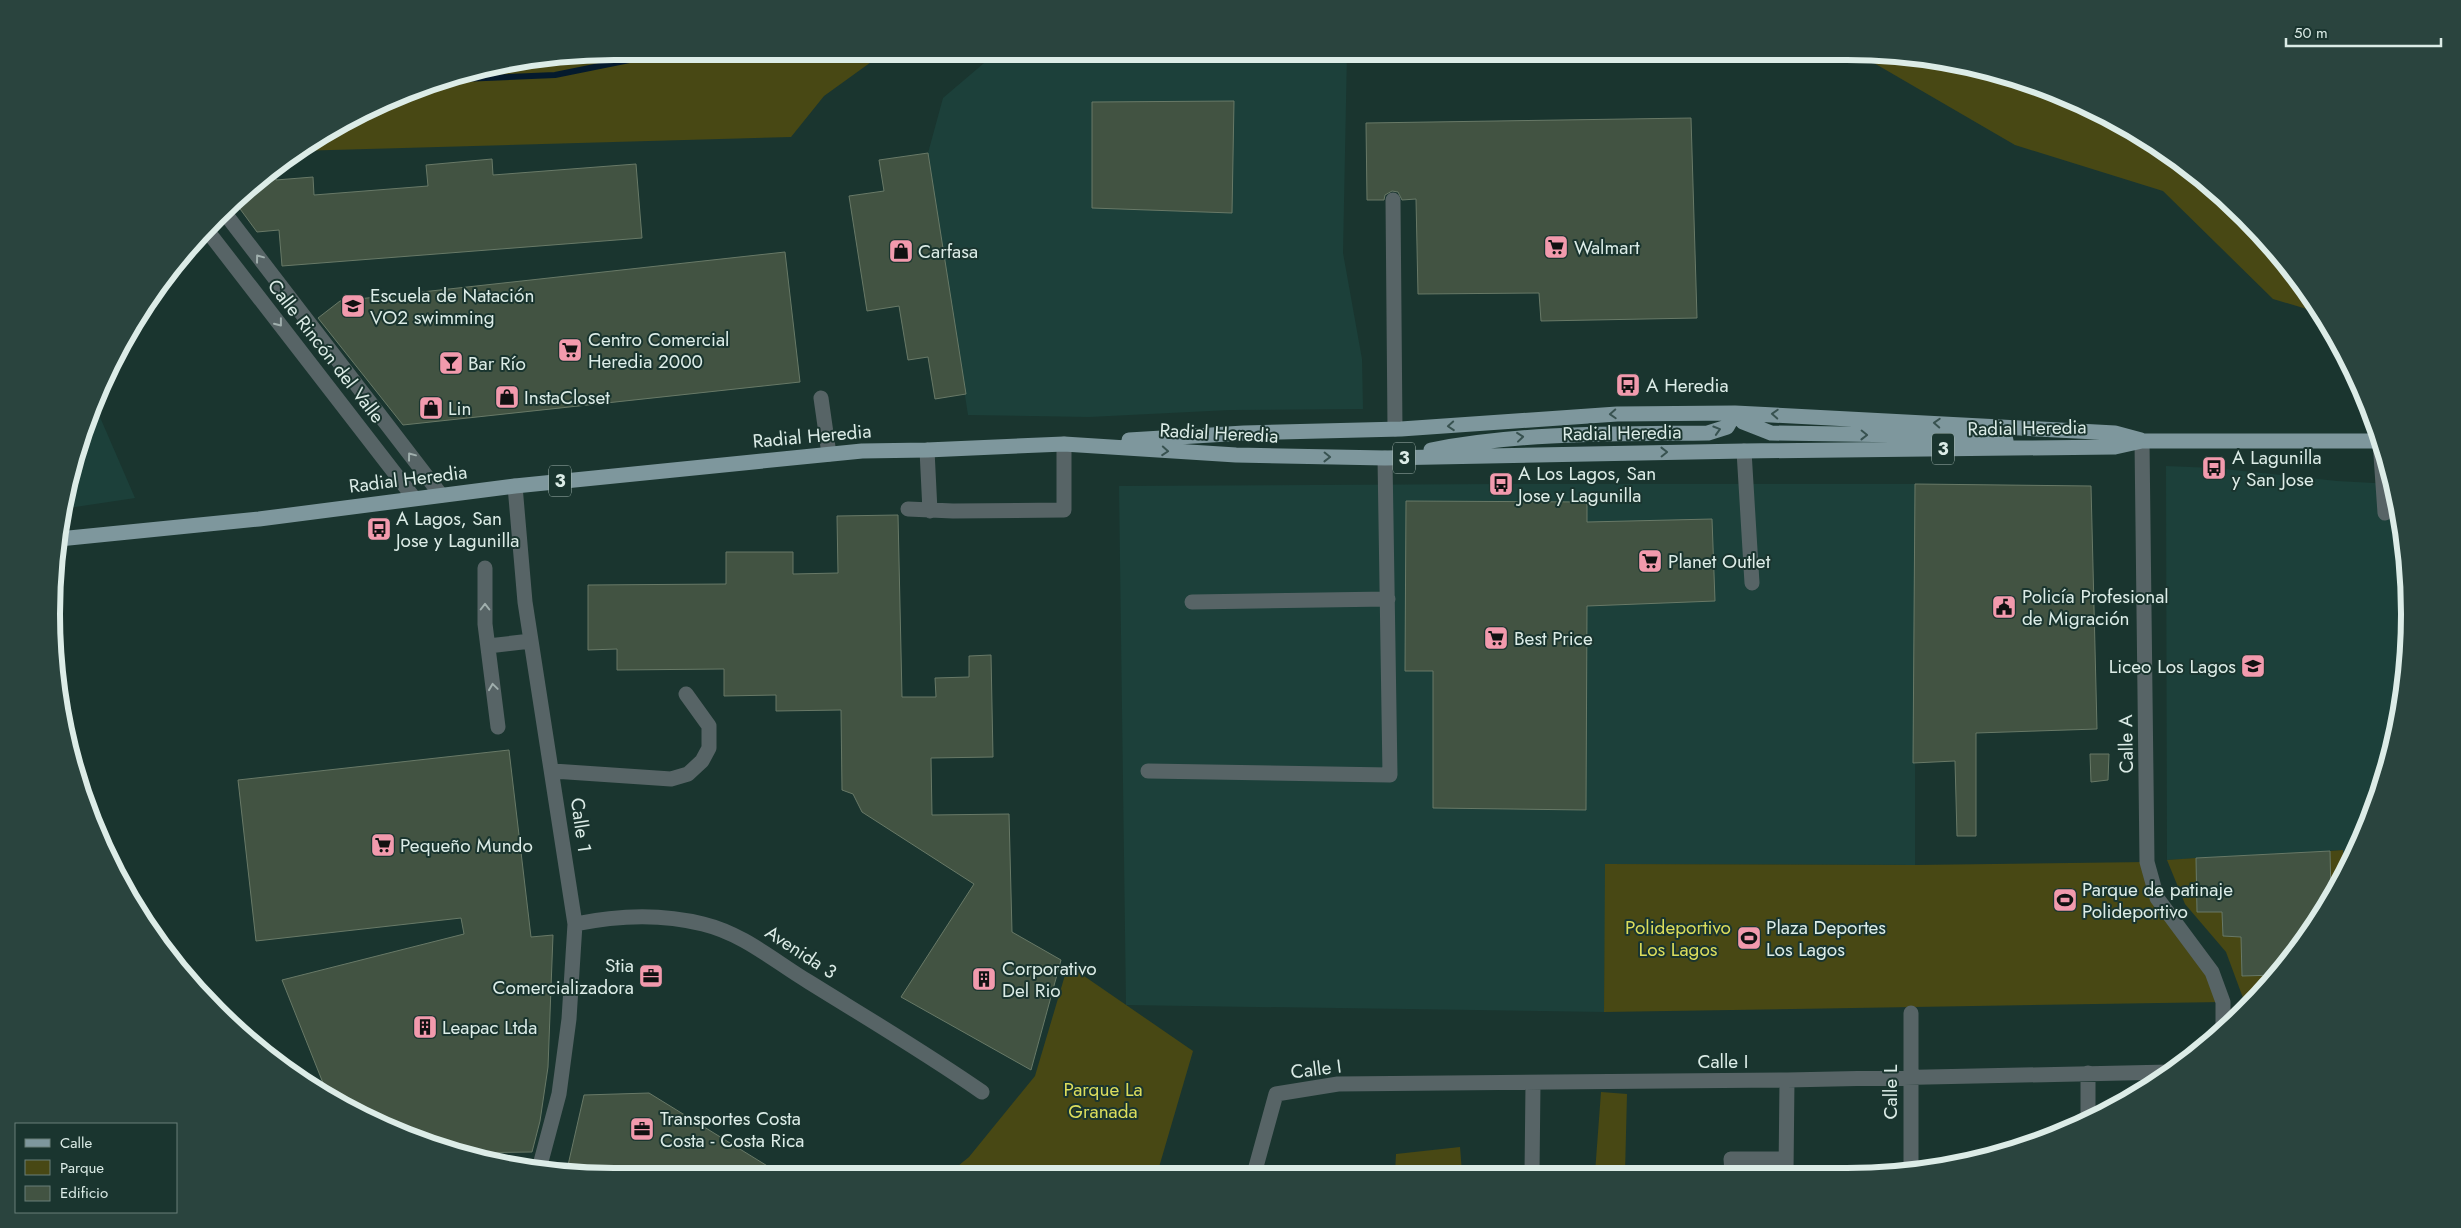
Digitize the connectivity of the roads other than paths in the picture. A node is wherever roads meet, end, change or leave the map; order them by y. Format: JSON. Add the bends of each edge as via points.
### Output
{"nodes":[{"id":1,"x":1393,"y":200,"type":"dead end"},
{"id":2,"x":228,"y":217,"type":"edge"},
{"id":3,"x":210,"y":235,"type":"edge"},
{"id":4,"x":821,"y":398,"type":"dead end"},
{"id":5,"x":1736,"y":413,"type":"junction"},
{"id":6,"x":1395,"y":429,"type":"junction"},
{"id":7,"x":2142,"y":441,"type":"junction"},
{"id":8,"x":2373,"y":441,"type":"edge"},
{"id":9,"x":1064,"y":444,"type":"junction"},
{"id":10,"x":2090,"y":447,"type":"junction"},
{"id":11,"x":927,"y":450,"type":"junction"},
{"id":12,"x":1744,"y":451,"type":"junction"},
{"id":13,"x":829,"y":454,"type":"junction"},
{"id":14,"x":1385,"y":458,"type":"junction"},
{"id":15,"x":2383,"y":475,"type":"edge"},
{"id":16,"x":515,"y":486,"type":"junction"},
{"id":17,"x":441,"y":495,"type":"junction"},
{"id":18,"x":414,"y":498,"type":"junction"},
{"id":19,"x":908,"y":509,"type":"dead end"},
{"id":20,"x":930,"y":511,"type":"junction"},
{"id":21,"x":2385,"y":513,"type":"dead end"},
{"id":22,"x":65,"y":539,"type":"edge"},
{"id":23,"x":485,"y":568,"type":"dead end"},
{"id":24,"x":1752,"y":583,"type":"dead end"},
{"id":25,"x":1388,"y":599,"type":"junction"},
{"id":26,"x":1192,"y":602,"type":"dead end"},
{"id":27,"x":531,"y":641,"type":"junction"},
{"id":28,"x":488,"y":646,"type":"junction"},
{"id":29,"x":686,"y":694,"type":"dead end"},
{"id":30,"x":498,"y":727,"type":"dead end"},
{"id":31,"x":553,"y":771,"type":"junction"},
{"id":32,"x":1148,"y":771,"type":"dead end"},
{"id":33,"x":576,"y":924,"type":"junction"},
{"id":34,"x":1911,"y":1013,"type":"dead end"},
{"id":35,"x":2223,"y":1021,"type":"edge"},
{"id":36,"x":2159,"y":1072,"type":"edge"},
{"id":37,"x":2088,"y":1073,"type":"junction"},
{"id":38,"x":1910,"y":1076,"type":"junction"},
{"id":39,"x":1786,"y":1080,"type":"junction"},
{"id":40,"x":1533,"y":1083,"type":"junction"},
{"id":41,"x":982,"y":1092,"type":"dead end"},
{"id":42,"x":2088,"y":1113,"type":"edge"},
{"id":43,"x":541,"y":1163,"type":"edge"},
{"id":44,"x":1911,"y":1164,"type":"edge"},
{"id":45,"x":1786,"y":1166,"type":"edge"},
{"id":46,"x":1256,"y":1168,"type":"edge"},
{"id":47,"x":1532,"y":1168,"type":"edge"},
{"id":48,"x":1732,"y":1168,"type":"edge"}],
"edges":[{"from":1,"to":6,"type":"street"},
{"from":17,"to":2,"type":"street","name":"Calle Rincón del Valle","one_way":true},
{"from":3,"to":18,"type":"street","name":"Calle Rincón del Valle","one_way":true},
{"from":4,"to":13,"type":"street"},
{"from":5,"to":6,"type":"main road","one_way":true,"via":[[1617,414]]},
{"from":7,"to":5,"type":"main road","one_way":true,"via":[[2115,433]]},
{"from":5,"to":10,"type":"main road","one_way":true,"via":[[1743,422],[1772,433],[1969,436]]},
{"from":14,"to":5,"type":"main road","one_way":true,"via":[[1472,442],[1552,434],[1708,433],[1727,427]]},
{"from":6,"to":9,"type":"main road","via":[[1244,433]]},
{"from":7,"to":8,"type":"main road","name":"Radial Heredia","number":"3"},
{"from":7,"to":10,"type":"main road","name":"Radial Heredia","number":"3","via":[[2115,447]]},
{"from":7,"to":35,"type":"street","name":"Calle A","via":[[2147,862],[2157,898],[2212,972],[2223,1002]]},
{"from":9,"to":11,"type":"main road","name":"Radial Heredia","number":"3"},
{"from":9,"to":14,"type":"main road","name":"Radial Heredia","number":"3","one_way":true,"via":[[1236,455]]},
{"from":9,"to":20,"type":"street","via":[[1064,510]]},
{"from":10,"to":12,"type":"main road","name":"Radial Heredia","number":"3"},
{"from":11,"to":13,"type":"main road","name":"Radial Heredia","number":"3"},
{"from":11,"to":20,"type":"street"},
{"from":14,"to":12,"type":"main road","name":"Radial Heredia","number":"3","one_way":true},
{"from":12,"to":24,"type":"street"},
{"from":13,"to":16,"type":"main road","name":"Radial Heredia","number":"3"},
{"from":14,"to":25,"type":"street"},
{"from":15,"to":21,"type":"street"},
{"from":16,"to":17,"type":"main road","name":"Radial Heredia","number":"3"},
{"from":16,"to":27,"type":"street","name":"Calle 1"},
{"from":17,"to":18,"type":"main road","name":"Radial Heredia","number":"3"},
{"from":18,"to":22,"type":"main road","name":"Radial Heredia","number":"3"},
{"from":19,"to":20,"type":"street"},
{"from":28,"to":23,"type":"street","one_way":true},
{"from":25,"to":26,"type":"street"},
{"from":25,"to":32,"type":"street","via":[[1390,775]]},
{"from":27,"to":28,"type":"street"},
{"from":27,"to":31,"type":"street","name":"Calle 1"},
{"from":30,"to":28,"type":"street","one_way":true},
{"from":29,"to":31,"type":"street","via":[[709,726],[709,748],[702,761],[688,774],[671,779]]},
{"from":31,"to":33,"type":"street","name":"Calle 1"},
{"from":33,"to":41,"type":"street","name":"Avenida 3","via":[[608,917],[672,917],[705,924],[747,941],[806,981],[931,1056]]},
{"from":33,"to":43,"type":"street","name":"Calle 1","via":[[559,1094]]},
{"from":34,"to":38,"type":"street","name":"Calle L"},
{"from":36,"to":37,"type":"street","name":"Calle I"},
{"from":37,"to":38,"type":"street","name":"Calle I"},
{"from":37,"to":42,"type":"street"},
{"from":38,"to":39,"type":"street","name":"Calle I"},
{"from":38,"to":44,"type":"street","name":"Calle L"},
{"from":39,"to":40,"type":"street","name":"Calle I"},
{"from":39,"to":45,"type":"street"},
{"from":40,"to":46,"type":"street","name":"Calle I","via":[[1338,1084],[1276,1094]]},
{"from":40,"to":47,"type":"street"},
{"from":45,"to":48,"type":"street","via":[[1731,1159]]}]}
